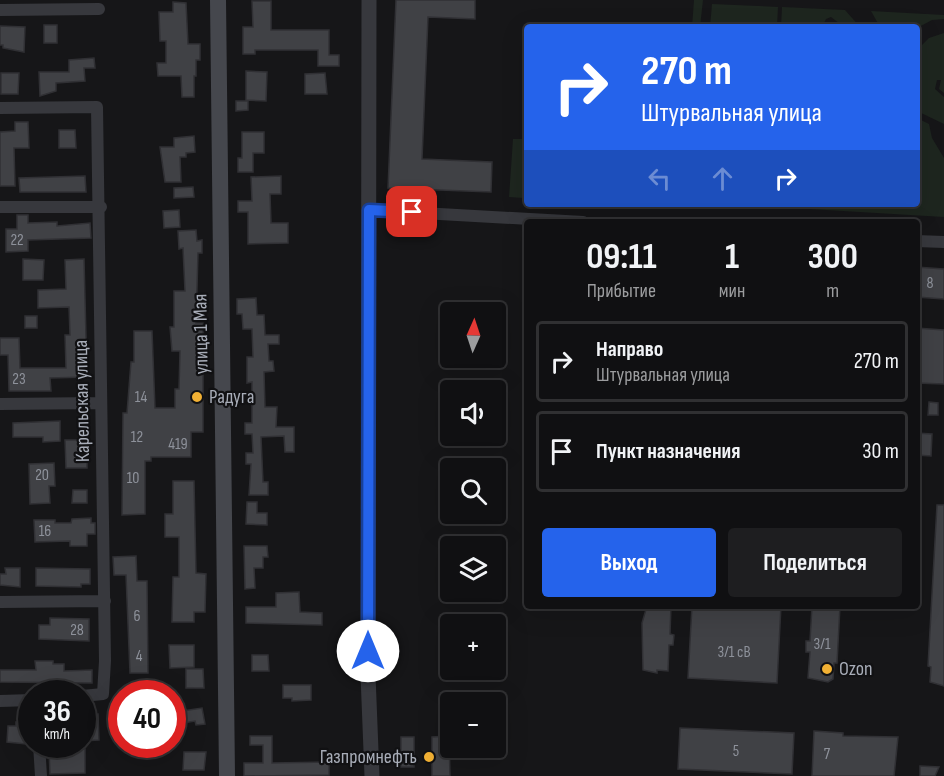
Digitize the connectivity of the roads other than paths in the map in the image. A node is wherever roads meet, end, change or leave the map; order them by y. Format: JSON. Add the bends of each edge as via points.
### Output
{"nodes":[{"id":1,"x":218,"y":0,"type":"edge"},
{"id":2,"x":369,"y":0,"type":"edge"},
{"id":3,"x":99,"y":9,"type":"dead end"},
{"id":4,"x":0,"y":10,"type":"edge"},
{"id":5,"x":0,"y":108,"type":"edge"},
{"id":6,"x":0,"y":207,"type":"edge"},
{"id":7,"x":101,"y":207,"type":"junction"},
{"id":8,"x":369,"y":210,"type":"junction"},
{"id":9,"x":530,"y":219,"type":"edge"},
{"id":10,"x":920,"y":241,"type":"edge"},
{"id":11,"x":944,"y":242,"type":"edge"},
{"id":12,"x":101,"y":403,"type":"junction"},
{"id":13,"x":0,"y":404,"type":"edge"},
{"id":14,"x":105,"y":601,"type":"junction"},
{"id":15,"x":0,"y":602,"type":"edge"},
{"id":16,"x":96,"y":695,"type":"edge"},
{"id":17,"x":18,"y":700,"type":"edge"},
{"id":18,"x":0,"y":701,"type":"edge"},
{"id":19,"x":40,"y":758,"type":"edge"},
{"id":20,"x":41,"y":776,"type":"edge"},
{"id":21,"x":227,"y":776,"type":"edge"},
{"id":22,"x":372,"y":776,"type":"edge"}],
"edges":[{"from":1,"to":21,"type":"main road","name":"улица 1 Мая"},
{"from":2,"to":8,"type":"street"},
{"from":3,"to":4,"type":"street"},
{"from":5,"to":7,"type":"street","name":"Карельская улица","via":[[97,107]]},
{"from":6,"to":7,"type":"street"},
{"from":7,"to":12,"type":"street","name":"Карельская улица"},
{"from":8,"to":9,"type":"street"},
{"from":8,"to":22,"type":"street","via":[[368,675]]},
{"from":10,"to":11,"type":"street"},
{"from":12,"to":13,"type":"street"},
{"from":12,"to":14,"type":"street","name":"Карельская улица"},
{"from":14,"to":15,"type":"street"},
{"from":14,"to":16,"type":"street","name":"Карельская улица","via":[[103,694]]},
{"from":17,"to":18,"type":"street"},
{"from":19,"to":20,"type":"street"}]}
